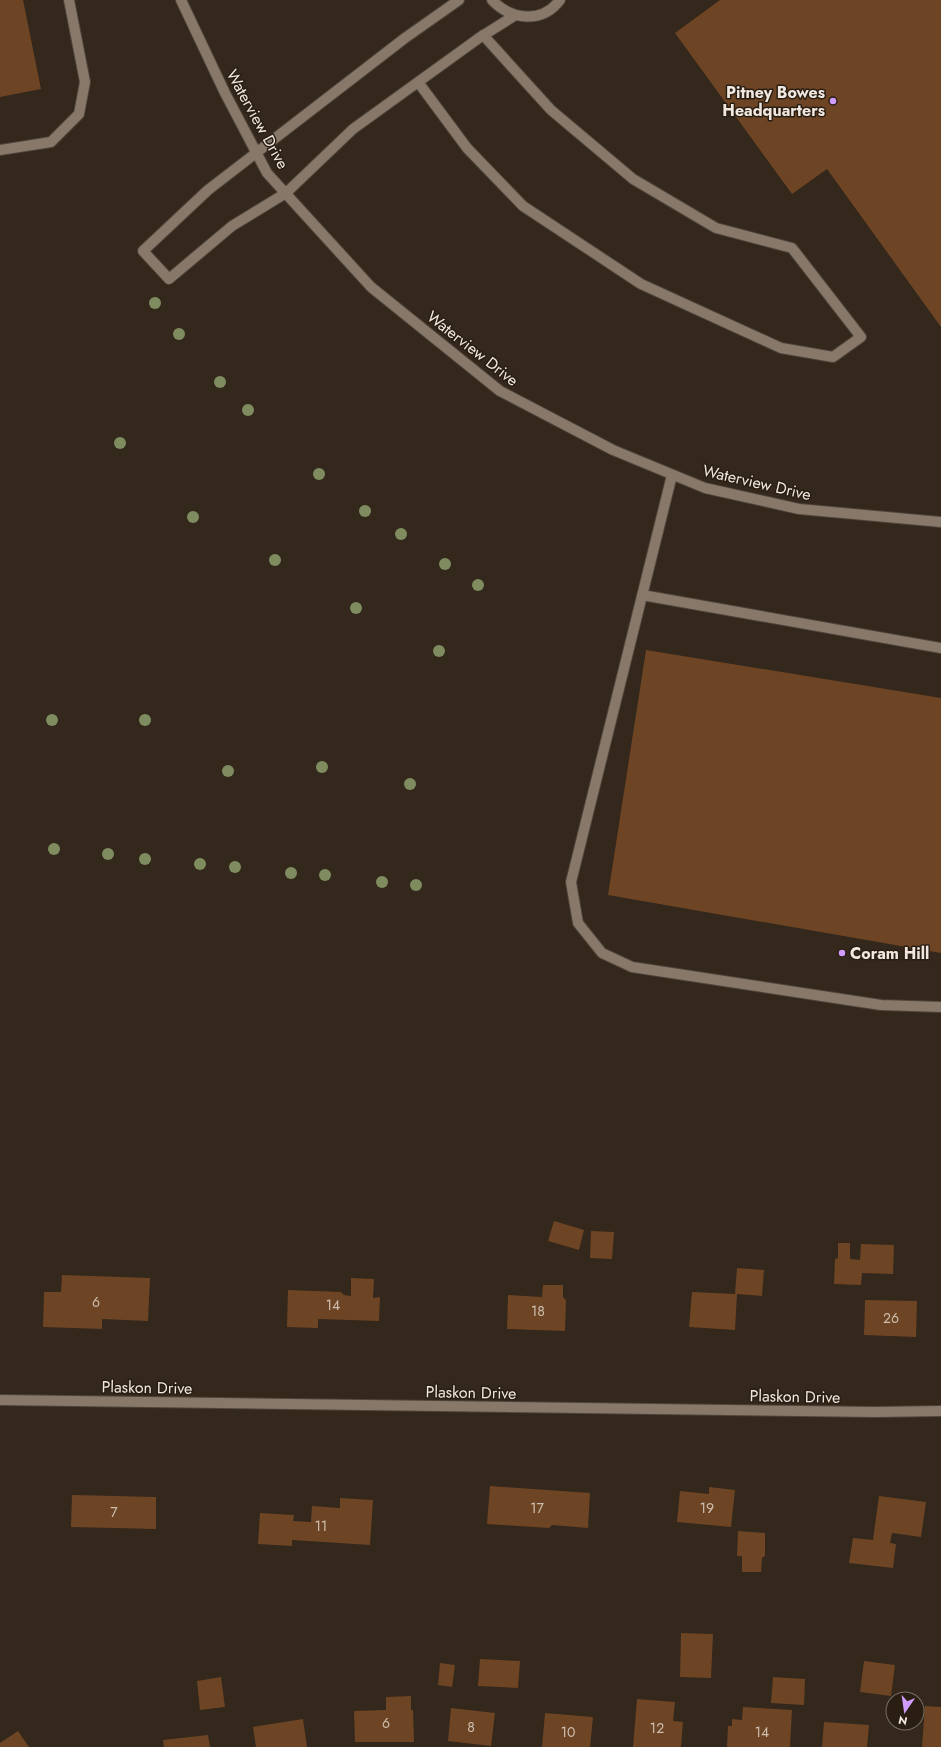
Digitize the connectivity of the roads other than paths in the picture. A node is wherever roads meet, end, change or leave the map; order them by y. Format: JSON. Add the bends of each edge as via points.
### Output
{"nodes":[{"id":1,"x":69,"y":0,"type":"edge"},
{"id":2,"x":181,"y":0,"type":"edge"},
{"id":3,"x":459,"y":0,"type":"edge"},
{"id":4,"x":492,"y":0,"type":"edge"},
{"id":5,"x":560,"y":0,"type":"edge"},
{"id":6,"x":514,"y":16,"type":"junction"},
{"id":7,"x":483,"y":35,"type":"junction"},
{"id":8,"x":418,"y":82,"type":"junction"},
{"id":9,"x":0,"y":150,"type":"edge"},
{"id":10,"x":257,"y":152,"type":"junction"},
{"id":11,"x":286,"y":193,"type":"junction"},
{"id":12,"x":672,"y":475,"type":"junction"},
{"id":13,"x":941,"y":522,"type":"edge"},
{"id":14,"x":642,"y":595,"type":"junction"},
{"id":15,"x":941,"y":648,"type":"edge"},
{"id":16,"x":941,"y":1007,"type":"edge"},
{"id":17,"x":0,"y":1400,"type":"edge"},
{"id":18,"x":941,"y":1411,"type":"edge"}],
"edges":[{"from":1,"to":9,"type":"street","via":[[84,82],[79,114],[51,142]]},
{"from":2,"to":10,"type":"street","name":"Waterview Drive"},
{"from":3,"to":10,"type":"street"},
{"from":4,"to":6,"type":"street","via":[[502,10]]},
{"from":5,"to":6,"type":"street","via":[[543,14],[529,18]]},
{"from":6,"to":7,"type":"street"},
{"from":7,"to":8,"type":"street"},
{"from":7,"to":8,"type":"street","via":[[551,110],[633,179],[716,228],[792,248],[861,336],[833,357],[781,348],[641,284],[523,206],[467,148]]},
{"from":8,"to":11,"type":"street","via":[[353,129]]},
{"from":10,"to":11,"type":"street","name":"Waterview Drive","via":[[268,173]]},
{"from":10,"to":11,"type":"street","via":[[208,190],[143,251],[169,279],[232,226]]},
{"from":11,"to":12,"type":"street","name":"Waterview Drive","via":[[371,287],[500,391],[612,450]]},
{"from":12,"to":13,"type":"street","name":"Waterview Drive","via":[[705,488],[799,509]]},
{"from":12,"to":14,"type":"street"},
{"from":14,"to":15,"type":"street"},
{"from":14,"to":16,"type":"street","via":[[571,882],[578,923],[602,953],[632,967],[881,1005]]},
{"from":17,"to":18,"type":"street","name":"Plaskon Drive"}]}
